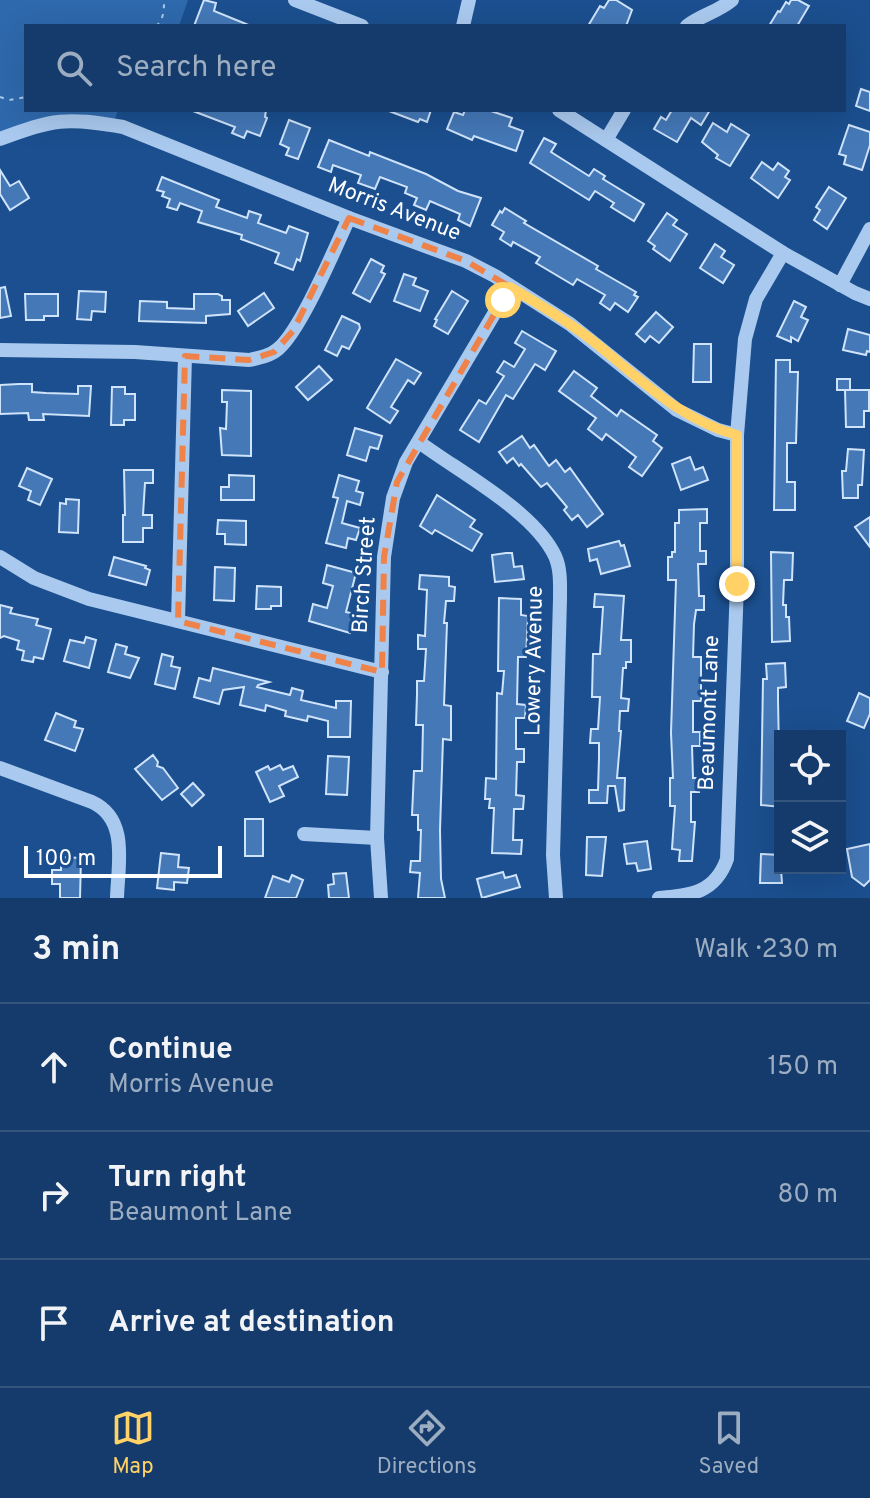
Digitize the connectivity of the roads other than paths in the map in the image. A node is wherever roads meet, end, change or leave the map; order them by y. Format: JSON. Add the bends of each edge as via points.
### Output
{"nodes":[{"id":1,"x":295,"y":0,"type":"edge"},
{"id":2,"x":469,"y":0,"type":"edge"},
{"id":3,"x":732,"y":0,"type":"edge"},
{"id":4,"x":314,"y":4,"type":"edge"},
{"id":5,"x":358,"y":24,"type":"edge"},
{"id":6,"x":463,"y":24,"type":"edge"},
{"id":7,"x":690,"y":24,"type":"edge"},
{"id":8,"x":562,"y":112,"type":"edge"},
{"id":9,"x":623,"y":112,"type":"edge"},
{"id":10,"x":0,"y":139,"type":"edge"},
{"id":11,"x":606,"y":140,"type":"junction"},
{"id":12,"x":349,"y":218,"type":"junction"},
{"id":13,"x":870,"y":229,"type":"edge"},
{"id":14,"x":783,"y":253,"type":"junction"},
{"id":15,"x":840,"y":285,"type":"junction"},
{"id":16,"x":510,"y":287,"type":"junction"},
{"id":17,"x":870,"y":299,"type":"edge"},
{"id":18,"x":0,"y":350,"type":"edge"},
{"id":19,"x":185,"y":356,"type":"junction"},
{"id":20,"x":737,"y":435,"type":"junction"},
{"id":21,"x":419,"y":442,"type":"junction"},
{"id":22,"x":0,"y":557,"type":"edge"},
{"id":23,"x":178,"y":621,"type":"junction"},
{"id":24,"x":382,"y":672,"type":"junction"},
{"id":25,"x":0,"y":768,"type":"edge"},
{"id":26,"x":304,"y":834,"type":"dead end"},
{"id":27,"x":377,"y":838,"type":"junction"},
{"id":28,"x":117,"y":898,"type":"edge"},
{"id":29,"x":381,"y":898,"type":"edge"},
{"id":30,"x":556,"y":898,"type":"edge"},
{"id":31,"x":659,"y":898,"type":"edge"}],
"edges":[{"from":1,"to":4,"type":"street"},
{"from":2,"to":6,"type":"street"},
{"from":3,"to":7,"type":"street"},
{"from":4,"to":5,"type":"street"},
{"from":8,"to":11,"type":"street"},
{"from":9,"to":11,"type":"street"},
{"from":10,"to":12,"type":"street","name":"Morris Avenue","via":[[54,121],[123,127]]},
{"from":11,"to":14,"type":"street"},
{"from":12,"to":16,"type":"street","name":"Morris Avenue","via":[[466,261]]},
{"from":12,"to":19,"type":"street","via":[[293,331],[274,352],[249,360]]},
{"from":13,"to":15,"type":"street"},
{"from":14,"to":15,"type":"street"},
{"from":14,"to":20,"type":"street","name":"Beaumont Lane","via":[[749,322]]},
{"from":15,"to":17,"type":"street"},
{"from":16,"to":20,"type":"street","name":"Morris Avenue","via":[[570,324],[677,410]]},
{"from":16,"to":21,"type":"street","name":"Birch Street"},
{"from":18,"to":19,"type":"street"},
{"from":19,"to":23,"type":"street"},
{"from":20,"to":31,"type":"street","name":"Beaumont Lane","via":[[727,859],[719,877],[704,889]]},
{"from":21,"to":24,"type":"street","name":"Birch Street","via":[[397,482],[385,540]]},
{"from":21,"to":30,"type":"street","name":"Lowery Avenue","via":[[512,507],[538,530],[555,556],[560,578]]},
{"from":22,"to":23,"type":"street","via":[[34,578],[89,599]]},
{"from":23,"to":24,"type":"street"},
{"from":24,"to":27,"type":"street","name":"Birch Street"},
{"from":25,"to":28,"type":"street","via":[[103,807],[119,842]]},
{"from":26,"to":27,"type":"street"},
{"from":27,"to":29,"type":"street","name":"Birch Street"}]}
